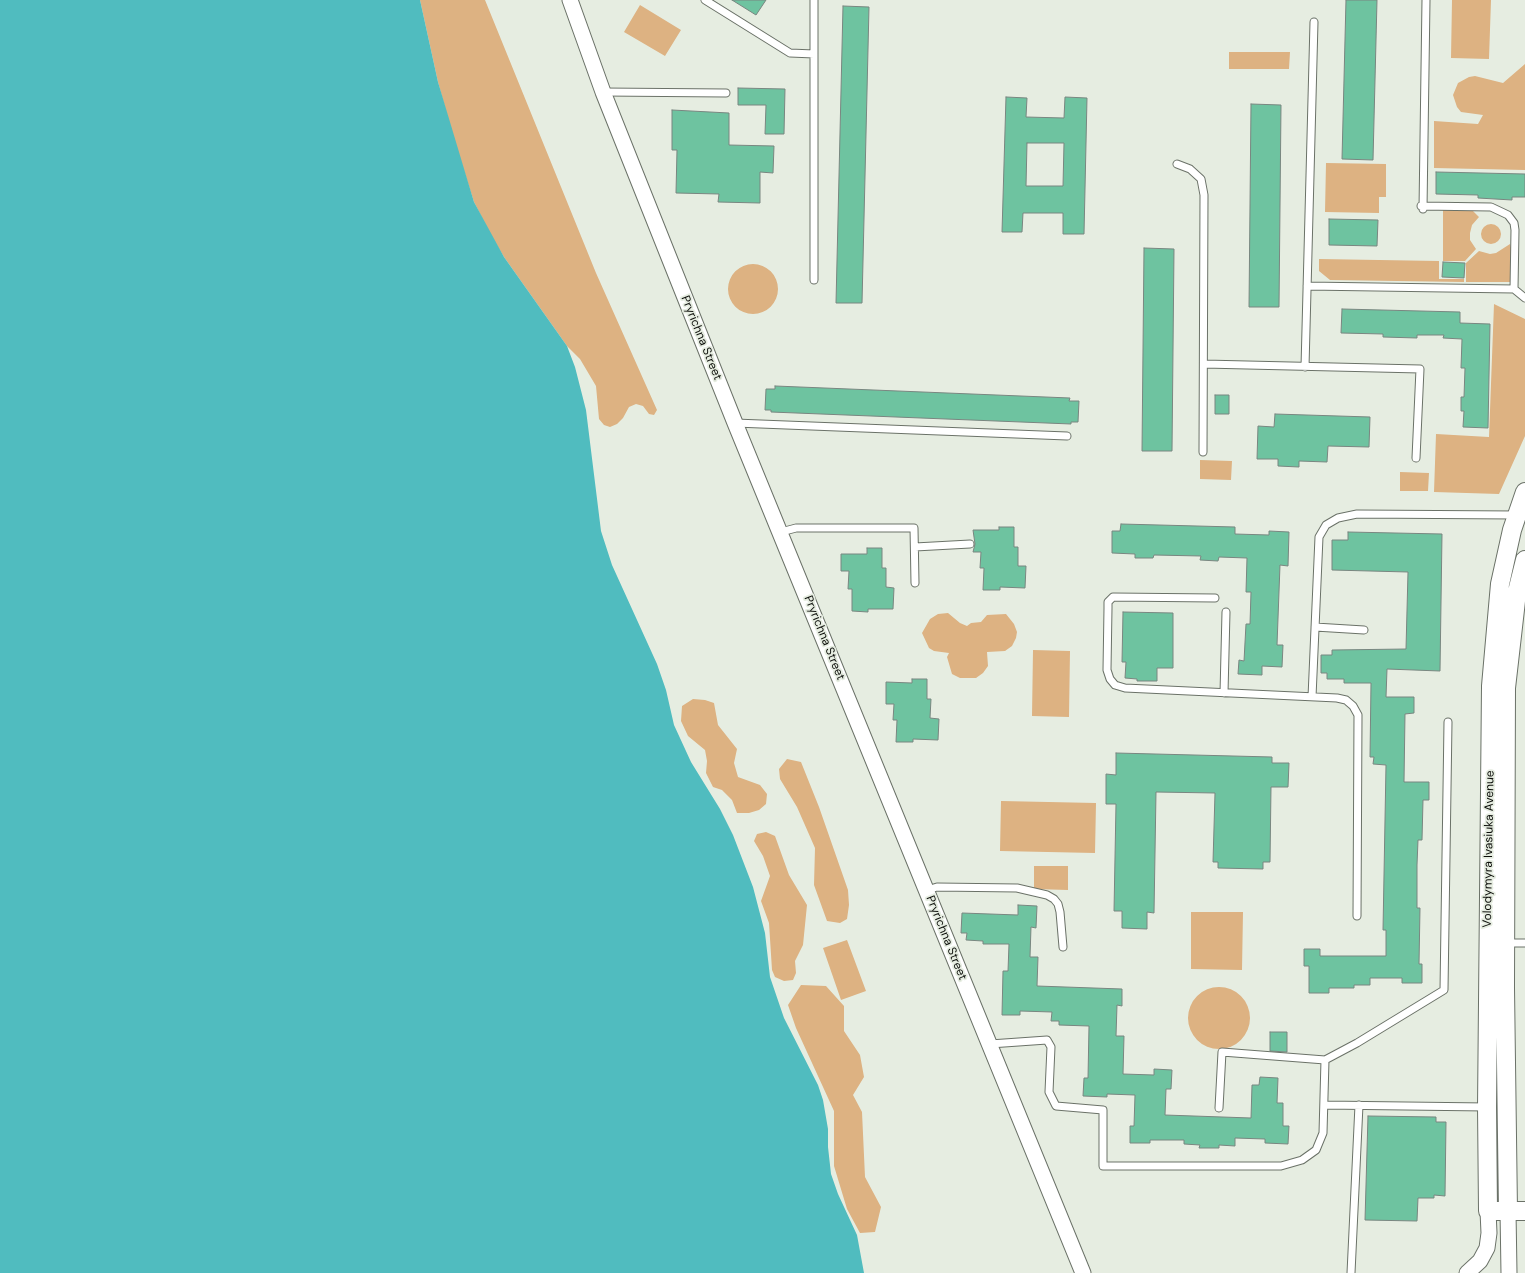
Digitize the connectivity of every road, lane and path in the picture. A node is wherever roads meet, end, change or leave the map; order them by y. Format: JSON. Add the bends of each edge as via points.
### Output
{"nodes":[{"id":1,"x":570,"y":0,"type":"edge"},
{"id":2,"x":705,"y":0,"type":"edge"},
{"id":3,"x":814,"y":0,"type":"edge"},
{"id":4,"x":1426,"y":0,"type":"edge"},
{"id":5,"x":1314,"y":22,"type":"dead end"},
{"id":6,"x":814,"y":54,"type":"junction"},
{"id":7,"x":603,"y":92,"type":"junction"},
{"id":8,"x":726,"y":93,"type":"dead end"},
{"id":9,"x":1177,"y":164,"type":"dead end"},
{"id":10,"x":814,"y":280,"type":"dead end"},
{"id":11,"x":1307,"y":286,"type":"junction"},
{"id":12,"x":1514,"y":289,"type":"junction"},
{"id":13,"x":1525,"y":298,"type":"edge"},
{"id":14,"x":1204,"y":364,"type":"junction"},
{"id":15,"x":1305,"y":367,"type":"junction"},
{"id":16,"x":735,"y":423,"type":"junction"},
{"id":17,"x":1067,"y":436,"type":"dead end"},
{"id":18,"x":1203,"y":452,"type":"dead end"},
{"id":19,"x":1416,"y":458,"type":"dead end"},
{"id":20,"x":1525,"y":492,"type":"edge"},
{"id":21,"x":1521,"y":515,"type":"edge"},
{"id":22,"x":781,"y":532,"type":"junction"},
{"id":23,"x":970,"y":544,"type":"dead end"},
{"id":24,"x":915,"y":547,"type":"junction"},
{"id":25,"x":1525,"y":560,"type":"edge"},
{"id":26,"x":915,"y":583,"type":"dead end"},
{"id":27,"x":1216,"y":598,"type":"dead end"},
{"id":28,"x":1226,"y":612,"type":"dead end"},
{"id":29,"x":1315,"y":627,"type":"junction"},
{"id":30,"x":1364,"y":630,"type":"dead end"},
{"id":31,"x":1224,"y":693,"type":"junction"},
{"id":32,"x":1312,"y":697,"type":"junction"},
{"id":33,"x":1448,"y":722,"type":"dead end"},
{"id":34,"x":927,"y":890,"type":"junction"},
{"id":35,"x":1357,"y":916,"type":"dead end"},
{"id":36,"x":1506,"y":943,"type":"junction"},
{"id":37,"x":1525,"y":944,"type":"edge"},
{"id":38,"x":1063,"y":947,"type":"dead end"},
{"id":39,"x":990,"y":1044,"type":"junction"},
{"id":40,"x":1325,"y":1060,"type":"junction"},
{"id":41,"x":1324,"y":1105,"type":"junction"},
{"id":42,"x":1359,"y":1105,"type":"junction"},
{"id":43,"x":1487,"y":1107,"type":"junction"},
{"id":44,"x":1219,"y":1108,"type":"dead end"},
{"id":45,"x":1488,"y":1211,"type":"junction"},
{"id":46,"x":1517,"y":1211,"type":"edge"},
{"id":47,"x":1083,"y":1273,"type":"edge"},
{"id":48,"x":1351,"y":1273,"type":"edge"},
{"id":49,"x":1467,"y":1273,"type":"edge"},
{"id":50,"x":1508,"y":1273,"type":"edge"}],
"edges":[{"from":1,"to":7,"type":"street","name":"Pryrichna Street"},
{"from":2,"to":6,"type":"lane","via":[[790,53]]},
{"from":3,"to":6,"type":"lane"},
{"from":4,"to":12,"type":"lane","via":[[1422,207],[1491,207],[1508,215],[1514,223],[1515,230]]},
{"from":5,"to":11,"type":"lane"},
{"from":6,"to":10,"type":"lane"},
{"from":7,"to":8,"type":"lane"},
{"from":7,"to":16,"type":"street","name":"Pryrichna Street"},
{"from":9,"to":14,"type":"lane","via":[[1190,169],[1201,179],[1204,195]]},
{"from":11,"to":12,"type":"lane"},
{"from":11,"to":15,"type":"lane"},
{"from":12,"to":13,"type":"lane"},
{"from":14,"to":15,"type":"lane"},
{"from":14,"to":18,"type":"lane"},
{"from":15,"to":19,"type":"lane","via":[[1420,369]]},
{"from":16,"to":17,"type":"lane"},
{"from":16,"to":22,"type":"street","name":"Pryrichna Street"},
{"from":20,"to":21,"type":"street","name":"Volodymyra Ivasiuka Avenue"},
{"from":21,"to":29,"type":"lane","via":[[1357,514],[1338,518],[1326,525],[1319,537]]},
{"from":21,"to":43,"type":"street","name":"Volodymyra Ivasiuka Avenue","via":[[1500,584],[1491,686]]},
{"from":22,"to":24,"type":"lane","via":[[796,528],[914,528]]},
{"from":22,"to":34,"type":"street","name":"Pryrichna Street"},
{"from":23,"to":24,"type":"lane"},
{"from":24,"to":26,"type":"lane"},
{"from":25,"to":36,"type":"street","name":"Volodymyra Ivasiuka Avenue","via":[[1517,592],[1506,688]]},
{"from":27,"to":31,"type":"lane","via":[[1113,597],[1108,602],[1107,670],[1110,679],[1125,688]]},
{"from":28,"to":31,"type":"lane"},
{"from":29,"to":30,"type":"lane"},
{"from":29,"to":32,"type":"lane"},
{"from":31,"to":32,"type":"lane"},
{"from":32,"to":35,"type":"lane","via":[[1346,700],[1358,715]]},
{"from":33,"to":40,"type":"lane","via":[[1444,990]]},
{"from":34,"to":38,"type":"lane","via":[[938,887],[1017,888],[1047,895],[1058,904]]},
{"from":34,"to":39,"type":"street","name":"Pryrichna Street"},
{"from":36,"to":37,"type":"lane"},
{"from":36,"to":46,"type":"street","name":"Volodymyra Ivasiuka Avenue"},
{"from":39,"to":41,"type":"lane","via":[[1047,1040],[1051,1047],[1049,1092],[1056,1106],[1103,1110],[1103,1166],[1281,1166],[1302,1160],[1316,1150],[1323,1132]]},
{"from":39,"to":47,"type":"street","name":"Pryrichna Street"},
{"from":40,"to":41,"type":"lane"},
{"from":40,"to":44,"type":"lane","via":[[1222,1052]]},
{"from":41,"to":42,"type":"lane"},
{"from":42,"to":43,"type":"lane"},
{"from":42,"to":48,"type":"lane"},
{"from":43,"to":45,"type":"street","name":"Volodymyra Ivasiuka Avenue"},
{"from":45,"to":46,"type":"street"},
{"from":45,"to":49,"type":"street","via":[[1487,1248],[1480,1261]]},
{"from":46,"to":50,"type":"street"}]}
